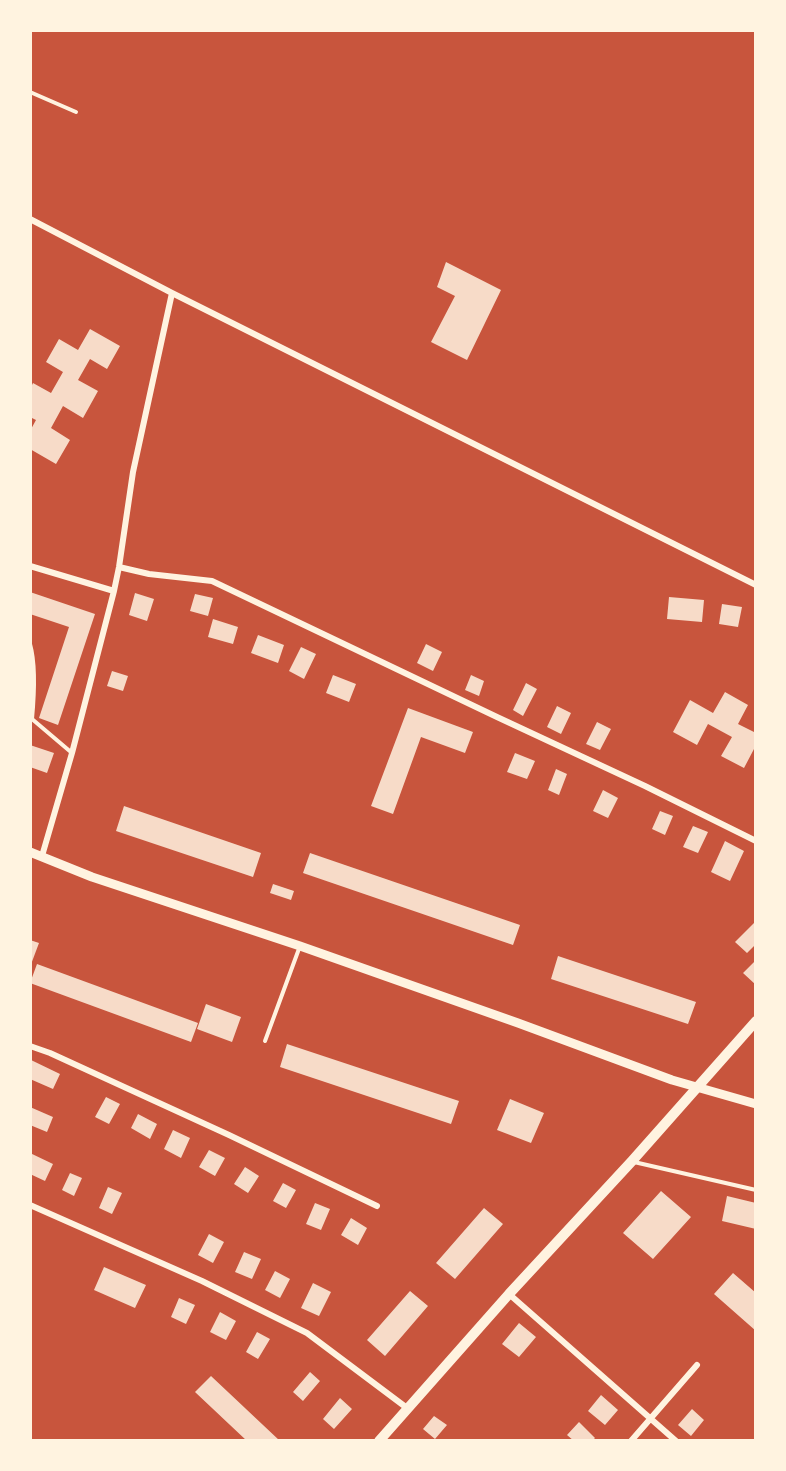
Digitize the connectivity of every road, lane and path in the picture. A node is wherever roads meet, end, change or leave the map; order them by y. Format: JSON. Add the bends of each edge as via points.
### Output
{"nodes":[{"id":1,"x":30,"y":92,"type":"edge"},
{"id":2,"x":76,"y":112,"type":"dead end"},
{"id":3,"x":30,"y":219,"type":"edge"},
{"id":4,"x":171,"y":293,"type":"junction"},
{"id":5,"x":30,"y":566,"type":"edge"},
{"id":6,"x":119,"y":567,"type":"junction"},
{"id":7,"x":756,"y":585,"type":"edge"},
{"id":8,"x":114,"y":591,"type":"junction"},
{"id":9,"x":30,"y":644,"type":"edge"},
{"id":10,"x":72,"y":753,"type":"junction"},
{"id":11,"x":756,"y":841,"type":"edge"},
{"id":12,"x":30,"y":852,"type":"edge"},
{"id":13,"x":42,"y":856,"type":"junction"},
{"id":14,"x":300,"y":946,"type":"junction"},
{"id":15,"x":756,"y":1021,"type":"edge"},
{"id":16,"x":266,"y":1041,"type":"dead end"},
{"id":17,"x":30,"y":1046,"type":"edge"},
{"id":18,"x":695,"y":1088,"type":"junction"},
{"id":19,"x":756,"y":1104,"type":"edge"},
{"id":20,"x":632,"y":1161,"type":"junction"},
{"id":21,"x":756,"y":1190,"type":"edge"},
{"id":22,"x":30,"y":1205,"type":"edge"},
{"id":23,"x":377,"y":1206,"type":"dead end"},
{"id":24,"x":509,"y":1294,"type":"junction"},
{"id":25,"x":697,"y":1365,"type":"dead end"},
{"id":26,"x":407,"y":1408,"type":"junction"},
{"id":27,"x":651,"y":1419,"type":"junction"},
{"id":28,"x":379,"y":1441,"type":"edge"},
{"id":29,"x":632,"y":1441,"type":"edge"},
{"id":30,"x":676,"y":1441,"type":"edge"}],
"edges":[{"from":1,"to":2,"type":"lane"},
{"from":3,"to":4,"type":"street"},
{"from":4,"to":6,"type":"street","via":[[133,472]]},
{"from":4,"to":7,"type":"street"},
{"from":5,"to":8,"type":"street"},
{"from":6,"to":8,"type":"street"},
{"from":6,"to":11,"type":"street","via":[[212,581]]},
{"from":8,"to":10,"type":"street"},
{"from":9,"to":10,"type":"lane","via":[[32,719]]},
{"from":10,"to":13,"type":"street"},
{"from":12,"to":13,"type":"street"},
{"from":13,"to":14,"type":"street","via":[[92,877]]},
{"from":14,"to":16,"type":"lane"},
{"from":14,"to":18,"type":"street"},
{"from":15,"to":18,"type":"main road"},
{"from":17,"to":23,"type":"street"},
{"from":18,"to":19,"type":"street"},
{"from":18,"to":20,"type":"main road"},
{"from":20,"to":21,"type":"lane"},
{"from":20,"to":24,"type":"main road"},
{"from":22,"to":26,"type":"street","via":[[202,1281],[307,1333]]},
{"from":24,"to":26,"type":"main road"},
{"from":24,"to":27,"type":"street"},
{"from":25,"to":27,"type":"street"},
{"from":26,"to":28,"type":"main road"},
{"from":27,"to":29,"type":"street"},
{"from":27,"to":30,"type":"street"}]}
